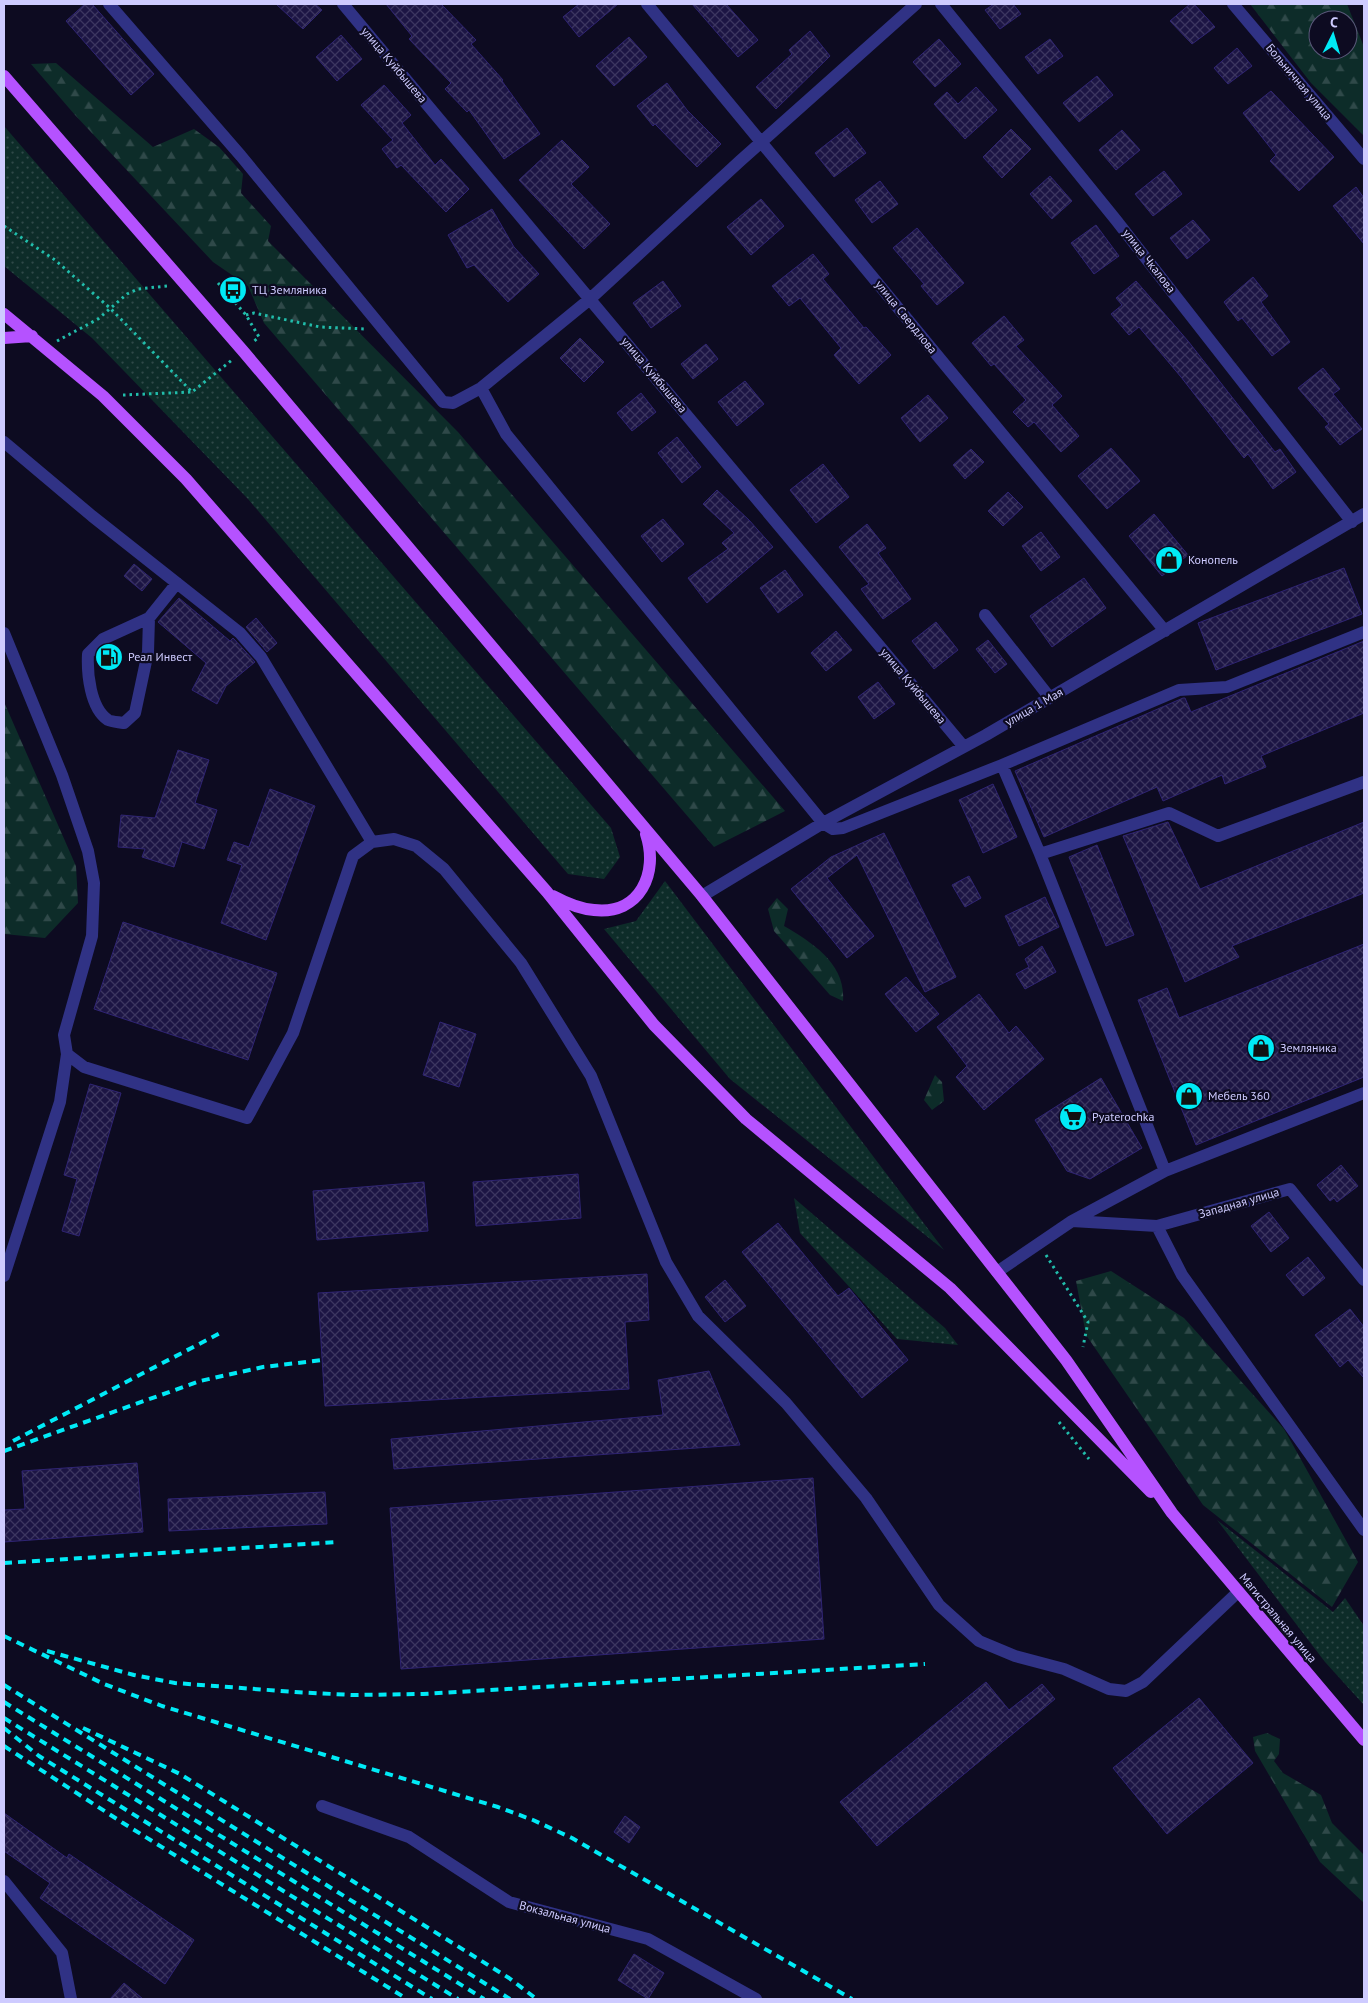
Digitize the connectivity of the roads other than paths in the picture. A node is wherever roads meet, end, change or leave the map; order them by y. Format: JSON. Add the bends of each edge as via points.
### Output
{"nodes":[{"id":1,"x":109,"y":4,"type":"edge"},
{"id":2,"x":343,"y":4,"type":"edge"},
{"id":3,"x":647,"y":4,"type":"edge"},
{"id":4,"x":916,"y":4,"type":"edge"},
{"id":5,"x":941,"y":4,"type":"edge"},
{"id":6,"x":1233,"y":4,"type":"edge"},
{"id":7,"x":4,"y":76,"type":"edge"},
{"id":8,"x":762,"y":142,"type":"junction"},
{"id":9,"x":1364,"y":159,"type":"edge"},
{"id":10,"x":590,"y":299,"type":"junction"},
{"id":11,"x":4,"y":314,"type":"edge"},
{"id":12,"x":32,"y":336,"type":"junction"},
{"id":13,"x":4,"y":338,"type":"edge"},
{"id":14,"x":482,"y":388,"type":"junction"},
{"id":15,"x":4,"y":442,"type":"edge"},
{"id":16,"x":1364,"y":514,"type":"edge"},
{"id":17,"x":1352,"y":522,"type":"junction"},
{"id":18,"x":177,"y":583,"type":"junction"},
{"id":19,"x":985,"y":615,"type":"dead end"},
{"id":20,"x":149,"y":618,"type":"junction"},
{"id":21,"x":1165,"y":631,"type":"junction"},
{"id":22,"x":1364,"y":632,"type":"edge"},
{"id":23,"x":4,"y":634,"type":"edge"},
{"id":24,"x":1050,"y":698,"type":"junction"},
{"id":25,"x":964,"y":747,"type":"junction"},
{"id":26,"x":1002,"y":765,"type":"junction"},
{"id":27,"x":1364,"y":782,"type":"edge"},
{"id":28,"x":822,"y":823,"type":"junction"},
{"id":29,"x":644,"y":828,"type":"junction"},
{"id":30,"x":372,"y":842,"type":"junction"},
{"id":31,"x":1040,"y":854,"type":"junction"},
{"id":32,"x":547,"y":892,"type":"junction"},
{"id":33,"x":702,"y":896,"type":"junction"},
{"id":34,"x":67,"y":1054,"type":"junction"},
{"id":35,"x":1364,"y":1093,"type":"edge"},
{"id":36,"x":1165,"y":1171,"type":"junction"},
{"id":37,"x":1072,"y":1222,"type":"junction"},
{"id":38,"x":1157,"y":1226,"type":"junction"},
{"id":39,"x":997,"y":1272,"type":"junction"},
{"id":40,"x":4,"y":1276,"type":"edge"},
{"id":41,"x":1364,"y":1280,"type":"edge"},
{"id":42,"x":1172,"y":1513,"type":"junction"},
{"id":43,"x":1364,"y":1530,"type":"edge"},
{"id":44,"x":1238,"y":1592,"type":"junction"},
{"id":45,"x":1364,"y":1740,"type":"edge"},
{"id":46,"x":322,"y":1806,"type":"dead end"},
{"id":47,"x":4,"y":1881,"type":"edge"},
{"id":48,"x":71,"y":1999,"type":"edge"},
{"id":49,"x":756,"y":1999,"type":"edge"}],
"edges":[{"from":1,"to":14,"type":"street","via":[[241,156],[443,402],[453,403]]},
{"from":2,"to":10,"type":"street","name":"улица Куйбышева"},
{"from":3,"to":8,"type":"street","name":"улица Свердлова"},
{"from":4,"to":8,"type":"street"},
{"from":5,"to":17,"type":"street","name":"улица Чкалова","via":[[1116,220]]},
{"from":6,"to":9,"type":"street","name":"Больничная улица"},
{"from":7,"to":29,"type":"main road","via":[[243,350]]},
{"from":8,"to":10,"type":"street"},
{"from":8,"to":21,"type":"street","name":"улица Свердлова"},
{"from":10,"to":14,"type":"street"},
{"from":10,"to":25,"type":"street","name":"улица Куйбышева"},
{"from":11,"to":12,"type":"main road"},
{"from":12,"to":13,"type":"main road"},
{"from":12,"to":32,"type":"main road","via":[[103,396],[186,478]]},
{"from":14,"to":28,"type":"street","via":[[506,434]]},
{"from":15,"to":18,"type":"street"},
{"from":16,"to":17,"type":"street","name":"улица 1 Мая"},
{"from":17,"to":21,"type":"street","name":"улица 1 Мая"},
{"from":18,"to":20,"type":"street"},
{"from":18,"to":30,"type":"street","via":[[240,633],[261,657]]},
{"from":19,"to":24,"type":"street"},
{"from":20,"to":20,"type":"street","via":[[148,652],[135,713],[124,723],[109,721],[98,709],[87,677],[88,654],[103,639]]},
{"from":21,"to":24,"type":"street","name":"улица 1 Мая"},
{"from":22,"to":26,"type":"street","via":[[1227,687],[1179,690]]},
{"from":23,"to":34,"type":"street","via":[[62,775],[88,851],[94,883],[92,936],[64,1035]]},
{"from":24,"to":25,"type":"street","name":"улица 1 Мая"},
{"from":25,"to":28,"type":"street","name":"улица 1 Мая"},
{"from":26,"to":28,"type":"street","via":[[843,828],[833,829]]},
{"from":26,"to":31,"type":"street"},
{"from":27,"to":31,"type":"street","via":[[1218,836],[1169,813]]},
{"from":28,"to":33,"type":"street","name":"улица 1 Мая"},
{"from":29,"to":32,"type":"main road","via":[[651,848],[651,865],[646,883],[634,900],[617,909],[594,910],[571,905]]},
{"from":29,"to":33,"type":"main road"},
{"from":30,"to":34,"type":"street","via":[[353,856],[292,1033],[247,1118],[84,1067]]},
{"from":30,"to":44,"type":"street","via":[[394,839],[416,846],[444,869],[521,963],[591,1076],[666,1262],[698,1316],[786,1403],[866,1498],[939,1605],[979,1641],[1015,1656],[1064,1669],[1109,1689],[1126,1691],[1143,1682]]},
{"from":31,"to":36,"type":"street"},
{"from":32,"to":42,"type":"main road","via":[[654,1025],[746,1119],[950,1288]]},
{"from":33,"to":39,"type":"main road"},
{"from":34,"to":40,"type":"street","via":[[60,1102]]},
{"from":35,"to":36,"type":"street"},
{"from":36,"to":37,"type":"street"},
{"from":37,"to":38,"type":"street","name":"Западная улица"},
{"from":37,"to":39,"type":"street"},
{"from":38,"to":41,"type":"street","name":"Западная улица","via":[[1290,1189]]},
{"from":38,"to":43,"type":"street","via":[[1182,1275]]},
{"from":39,"to":42,"type":"main road","via":[[1066,1360]]},
{"from":42,"to":44,"type":"main road","name":"Магистральная улица"},
{"from":44,"to":45,"type":"main road","name":"Магистральная улица"},
{"from":46,"to":49,"type":"street","name":"Вокзальная улица","via":[[409,1837],[510,1902],[648,1939]]},
{"from":47,"to":48,"type":"street","via":[[62,1953]]}]}
